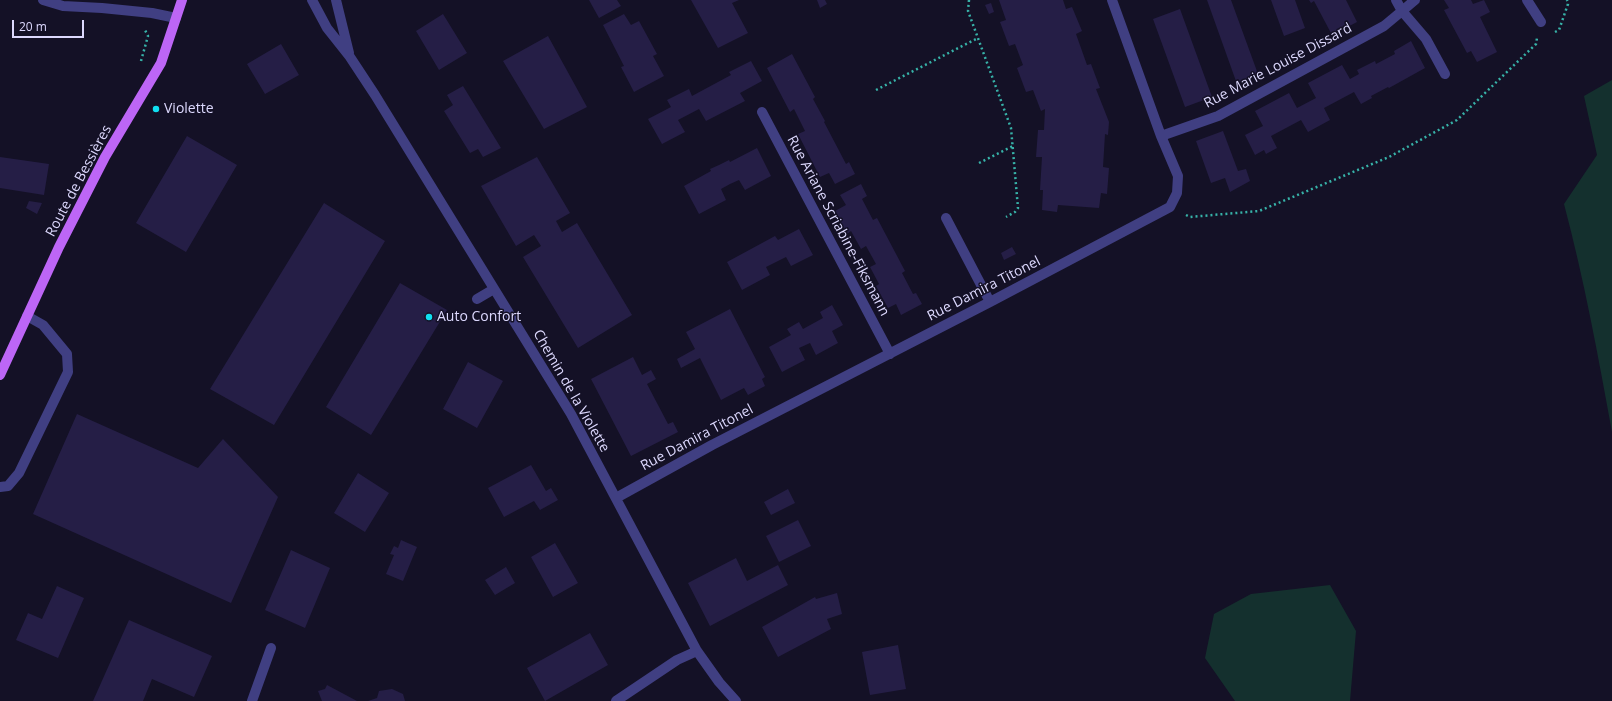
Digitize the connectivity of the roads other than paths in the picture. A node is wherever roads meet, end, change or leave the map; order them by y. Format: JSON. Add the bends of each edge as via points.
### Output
{"nodes":[{"id":1,"x":43,"y":0,"type":"edge"},
{"id":2,"x":182,"y":0,"type":"edge"},
{"id":3,"x":312,"y":0,"type":"edge"},
{"id":4,"x":336,"y":0,"type":"edge"},
{"id":5,"x":1112,"y":0,"type":"edge"},
{"id":6,"x":1396,"y":0,"type":"edge"},
{"id":7,"x":1415,"y":0,"type":"edge"},
{"id":8,"x":1527,"y":0,"type":"edge"},
{"id":9,"x":1402,"y":11,"type":"junction"},
{"id":10,"x":176,"y":18,"type":"junction"},
{"id":11,"x":1541,"y":22,"type":"road end"},
{"id":12,"x":350,"y":57,"type":"junction"},
{"id":13,"x":1444,"y":74,"type":"dead end"},
{"id":14,"x":762,"y":112,"type":"dead end"},
{"id":15,"x":1161,"y":136,"type":"junction"},
{"id":16,"x":946,"y":218,"type":"dead end"},
{"id":17,"x":494,"y":289,"type":"junction"},
{"id":18,"x":477,"y":299,"type":"dead end"},
{"id":19,"x":990,"y":302,"type":"junction"},
{"id":20,"x":28,"y":316,"type":"junction"},
{"id":21,"x":890,"y":354,"type":"junction"},
{"id":22,"x":0,"y":374,"type":"edge"},
{"id":23,"x":0,"y":487,"type":"edge"},
{"id":24,"x":616,"y":498,"type":"junction"},
{"id":25,"x":271,"y":648,"type":"dead end"},
{"id":26,"x":697,"y":651,"type":"junction"},
{"id":27,"x":252,"y":701,"type":"edge"},
{"id":28,"x":616,"y":701,"type":"edge"},
{"id":29,"x":736,"y":701,"type":"edge"}],
"edges":[{"from":1,"to":10,"type":"street","via":[[62,6],[109,8]]},
{"from":2,"to":10,"type":"main road","name":"Route de Bessières"},
{"from":3,"to":12,"type":"street","name":"Chemin de la Violette","via":[[327,28]]},
{"from":4,"to":12,"type":"street","name":"Chemin de la Violette"},
{"from":5,"to":15,"type":"street"},
{"from":6,"to":9,"type":"street"},
{"from":7,"to":9,"type":"street","name":"Rue Marie Louise Dissard"},
{"from":8,"to":11,"type":"street"},
{"from":9,"to":13,"type":"street","via":[[1426,39]]},
{"from":9,"to":15,"type":"street","name":"Rue Marie Louise Dissard","via":[[1384,26],[1218,116]]},
{"from":10,"to":20,"type":"main road","name":"Route de Bessières","via":[[161,63],[105,157],[59,247]]},
{"from":12,"to":17,"type":"street","name":"Chemin de la Violette"},
{"from":14,"to":21,"type":"street","name":"Rue Ariane Scriabine-Fiksmann"},
{"from":15,"to":19,"type":"street","name":"Rue Damira Titonel","via":[[1178,176],[1177,193],[1170,207]]},
{"from":16,"to":19,"type":"street"},
{"from":17,"to":18,"type":"street"},
{"from":17,"to":24,"type":"street","name":"Chemin de la Violette","via":[[571,414]]},
{"from":19,"to":21,"type":"street","name":"Rue Damira Titonel"},
{"from":20,"to":22,"type":"main road","name":"Route de Bessières"},
{"from":20,"to":23,"type":"street","via":[[43,325],[67,354],[68,372],[19,473],[8,486]]},
{"from":21,"to":24,"type":"street","name":"Rue Damira Titonel","via":[[712,445]]},
{"from":24,"to":26,"type":"street","name":"Chemin de la Violette"},
{"from":25,"to":27,"type":"street"},
{"from":26,"to":28,"type":"street","via":[[677,660]]},
{"from":26,"to":29,"type":"street","name":"Chemin de la Violette"}]}
